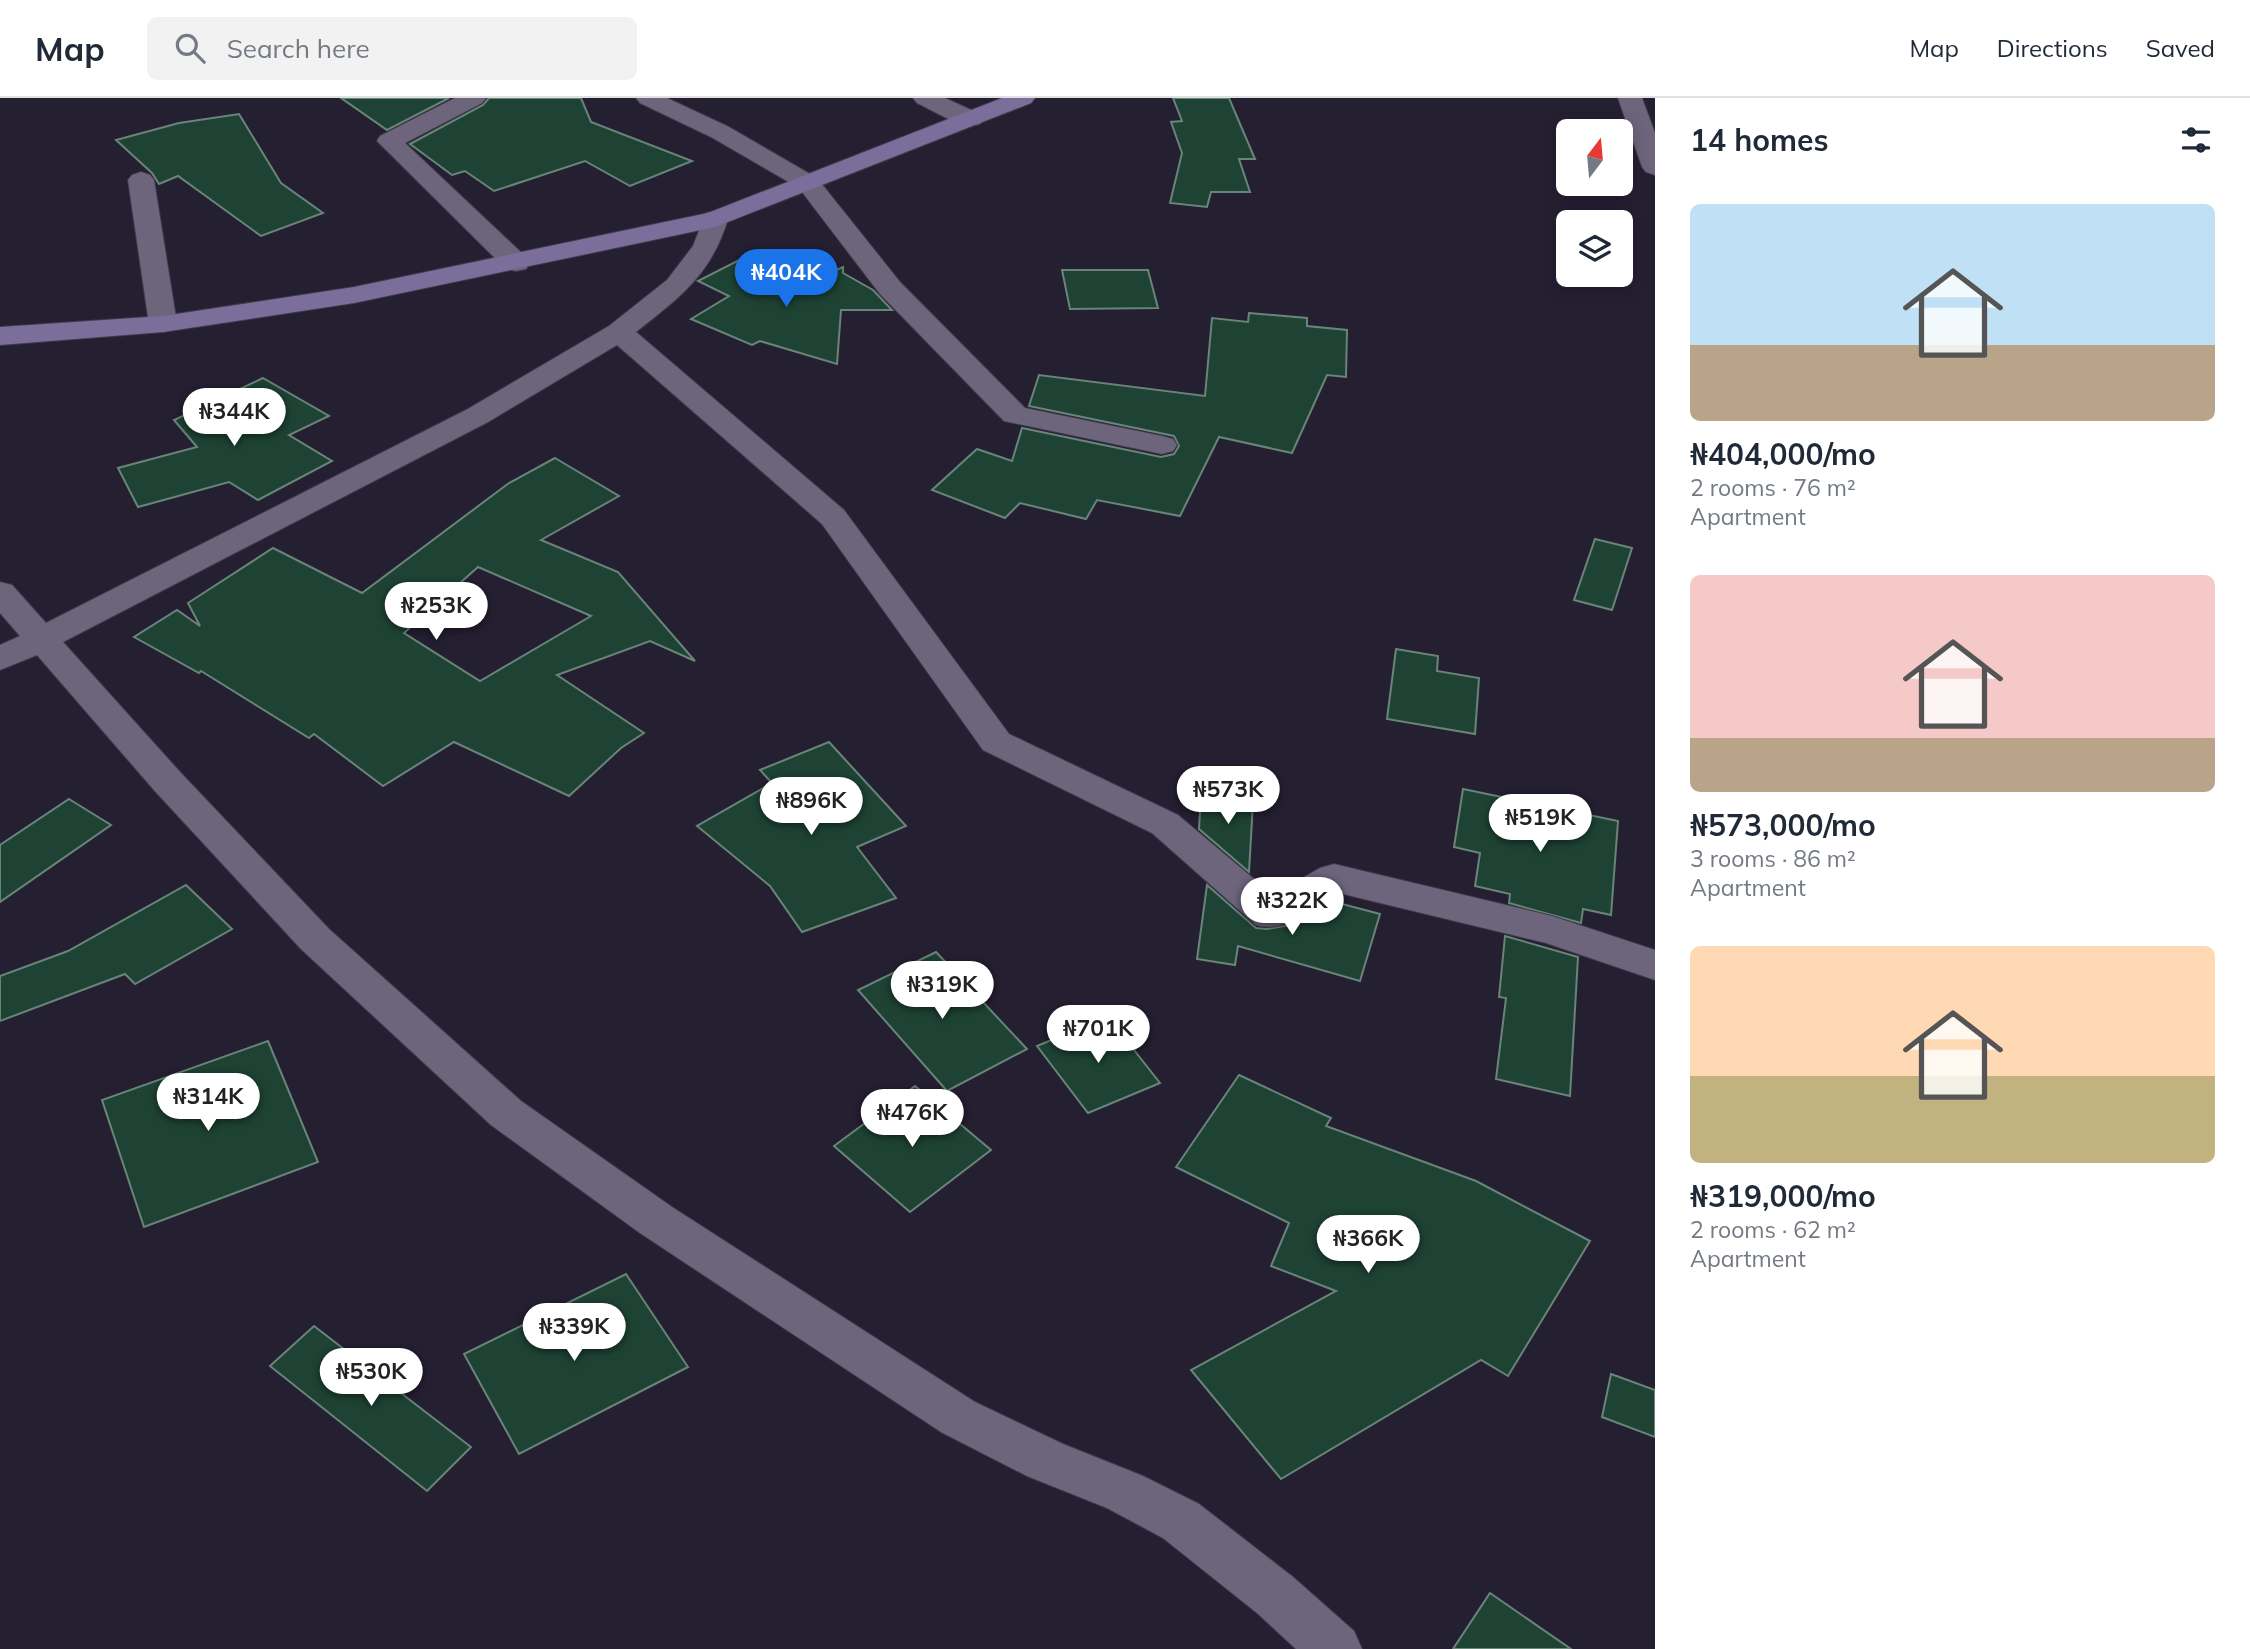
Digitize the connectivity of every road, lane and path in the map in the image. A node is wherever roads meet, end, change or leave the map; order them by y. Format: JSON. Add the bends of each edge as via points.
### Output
{"nodes":[{"id":1,"x":474,"y":98,"type":"edge"},
{"id":2,"x":648,"y":98,"type":"edge"},
{"id":3,"x":925,"y":98,"type":"edge"},
{"id":4,"x":1023,"y":98,"type":"edge"},
{"id":5,"x":1630,"y":98,"type":"edge"},
{"id":6,"x":971,"y":119,"type":"junction"},
{"id":7,"x":1655,"y":167,"type":"edge"},
{"id":8,"x":141,"y":180,"type":"dead end"},
{"id":9,"x":808,"y":183,"type":"junction"},
{"id":10,"x":715,"y":219,"type":"junction"},
{"id":11,"x":516,"y":263,"type":"junction"},
{"id":12,"x":163,"y":324,"type":"junction"},
{"id":13,"x":619,"y":332,"type":"junction"},
{"id":14,"x":0,"y":336,"type":"edge"},
{"id":15,"x":1162,"y":445,"type":"dead end"},
{"id":16,"x":0,"y":592,"type":"edge"},
{"id":17,"x":39,"y":638,"type":"junction"},
{"id":18,"x":0,"y":659,"type":"edge"},
{"id":19,"x":1655,"y":965,"type":"edge"},
{"id":20,"x":1335,"y":1649,"type":"edge"}],
"edges":[{"from":1,"to":11,"type":"street","via":[[389,141]]},
{"from":2,"to":9,"type":"street","via":[[720,132]]},
{"from":3,"to":6,"type":"street"},
{"from":4,"to":6,"type":"main road"},
{"from":5,"to":7,"type":"street"},
{"from":6,"to":9,"type":"main road"},
{"from":8,"to":12,"type":"street"},
{"from":9,"to":10,"type":"main road"},
{"from":9,"to":15,"type":"street","via":[[890,288],[1015,415]]},
{"from":10,"to":11,"type":"main road"},
{"from":10,"to":13,"type":"street","via":[[706,247],[677,286]]},
{"from":11,"to":12,"type":"main road","via":[[354,295]]},
{"from":12,"to":14,"type":"main road"},
{"from":13,"to":17,"type":"street","via":[[477,416]]},
{"from":13,"to":19,"type":"street","via":[[833,517],[996,742],[1164,824],[1270,915],[1335,878],[1552,930]]},
{"from":16,"to":17,"type":"street"},
{"from":17,"to":18,"type":"street"},
{"from":17,"to":20,"type":"street","via":[[314,939],[506,1113],[656,1220],[958,1417],[1181,1521]]}]}
